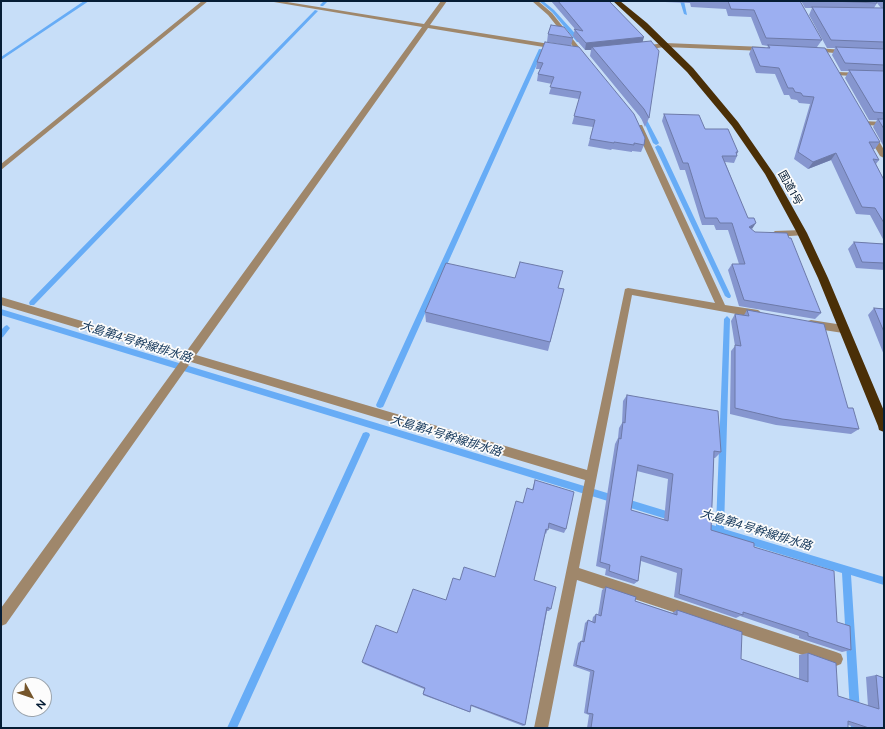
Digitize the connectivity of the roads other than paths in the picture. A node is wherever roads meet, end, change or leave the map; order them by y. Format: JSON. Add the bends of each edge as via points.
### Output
{"nodes":[{"id":1,"x":205,"y":1,"type":"edge"},
{"id":2,"x":271,"y":1,"type":"edge"},
{"id":3,"x":444,"y":1,"type":"edge"},
{"id":4,"x":535,"y":1,"type":"edge"},
{"id":5,"x":616,"y":1,"type":"edge"},
{"id":6,"x":426,"y":26,"type":"junction"},
{"id":7,"x":821,"y":44,"type":"edge"},
{"id":8,"x":665,"y":45,"type":"junction"},
{"id":9,"x":635,"y":48,"type":"edge"},
{"id":10,"x":564,"y":49,"type":"edge"},
{"id":11,"x":770,"y":49,"type":"edge"},
{"id":12,"x":809,"y":50,"type":"edge"},
{"id":13,"x":854,"y":52,"type":"edge"},
{"id":14,"x":826,"y":54,"type":"junction"},
{"id":15,"x":592,"y":66,"type":"edge"},
{"id":16,"x":884,"y":76,"type":"edge"},
{"id":17,"x":842,"y":81,"type":"edge"},
{"id":18,"x":862,"y":116,"type":"edge"},
{"id":19,"x":636,"y":120,"type":"edge"},
{"id":20,"x":865,"y":123,"type":"junction"},
{"id":21,"x":884,"y":124,"type":"edge"},
{"id":22,"x":884,"y":156,"type":"edge"},
{"id":23,"x":1,"y":168,"type":"edge"},
{"id":24,"x":802,"y":233,"type":"junction"},
{"id":25,"x":765,"y":234,"type":"edge"},
{"id":26,"x":1,"y":301,"type":"edge"},
{"id":27,"x":722,"y":308,"type":"junction"},
{"id":28,"x":767,"y":316,"type":"edge"},
{"id":29,"x":805,"y":322,"type":"edge"},
{"id":30,"x":843,"y":329,"type":"junction"},
{"id":31,"x":188,"y":359,"type":"junction"},
{"id":32,"x":884,"y":426,"type":"edge"},
{"id":33,"x":591,"y":480,"type":"junction"},
{"id":34,"x":572,"y":572,"type":"junction"},
{"id":35,"x":1,"y":619,"type":"edge"},
{"id":36,"x":836,"y":659,"type":"dead end"},
{"id":37,"x":541,"y":728,"type":"edge"}],
"edges":[{"from":1,"to":23,"type":"street"},
{"from":2,"to":6,"type":"street"},
{"from":3,"to":6,"type":"street"},
{"from":4,"to":15,"type":"street","via":[[550,14]]},
{"from":5,"to":8,"type":"highway","name":"国道1号"},
{"from":6,"to":10,"type":"street"},
{"from":6,"to":31,"type":"street"},
{"from":7,"to":14,"type":"street"},
{"from":8,"to":9,"type":"street"},
{"from":8,"to":11,"type":"street"},
{"from":8,"to":24,"type":"highway","name":"国道1号","via":[[710,92],[735,124],[769,174]]},
{"from":12,"to":14,"type":"street"},
{"from":13,"to":14,"type":"street"},
{"from":16,"to":17,"type":"street","via":[[836,71]]},
{"from":18,"to":20,"type":"street"},
{"from":19,"to":27,"type":"street"},
{"from":20,"to":21,"type":"street"},
{"from":20,"to":22,"type":"street"},
{"from":24,"to":25,"type":"street"},
{"from":24,"to":30,"type":"highway","name":"国道1号"},
{"from":26,"to":31,"type":"street"},
{"from":27,"to":28,"type":"street"},
{"from":27,"to":33,"type":"street","via":[[628,291]]},
{"from":29,"to":30,"type":"street"},
{"from":30,"to":32,"type":"highway","name":"国道1号"},
{"from":31,"to":33,"type":"street"},
{"from":31,"to":35,"type":"street"},
{"from":33,"to":34,"type":"street"},
{"from":34,"to":36,"type":"street"},
{"from":34,"to":37,"type":"street"}]}
